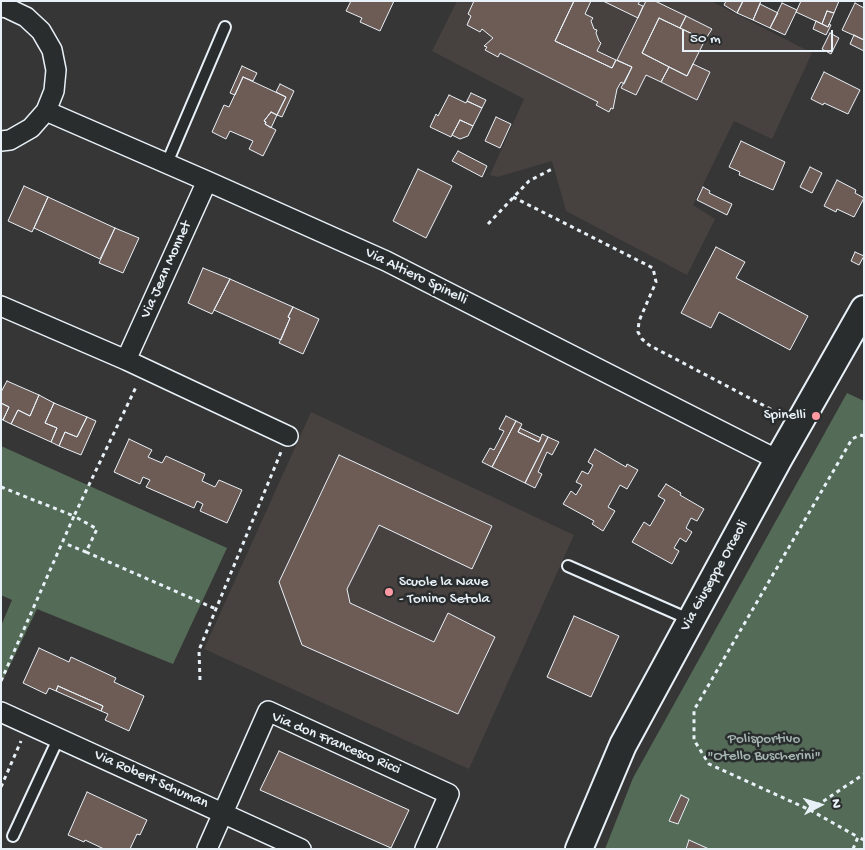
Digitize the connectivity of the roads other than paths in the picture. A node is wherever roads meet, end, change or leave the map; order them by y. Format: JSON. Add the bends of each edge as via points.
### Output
{"nodes":[{"id":1,"x":1,"y":7,"type":"edge"},
{"id":2,"x":226,"y":27,"type":"dead end"},
{"id":3,"x":46,"y":111,"type":"junction"},
{"id":4,"x":1,"y":142,"type":"edge"},
{"id":5,"x":167,"y":163,"type":"junction"},
{"id":6,"x":207,"y":181,"type":"junction"},
{"id":7,"x":1,"y":306,"type":"edge"},
{"id":8,"x":864,"y":310,"type":"edge"},
{"id":9,"x":126,"y":360,"type":"junction"},
{"id":10,"x":288,"y":436,"type":"road end"},
{"id":11,"x":778,"y":460,"type":"junction"},
{"id":12,"x":568,"y":566,"type":"dead end"},
{"id":13,"x":691,"y":620,"type":"junction"},
{"id":14,"x":1,"y":712,"type":"edge"},
{"id":15,"x":58,"y":738,"type":"junction"},
{"id":16,"x":222,"y":813,"type":"junction"},
{"id":17,"x":13,"y":836,"type":"dead end"},
{"id":18,"x":207,"y":849,"type":"edge"},
{"id":19,"x":301,"y":849,"type":"edge"},
{"id":20,"x":424,"y":849,"type":"edge"},
{"id":21,"x":578,"y":849,"type":"edge"}],
"edges":[{"from":1,"to":3,"type":"street","via":[[26,17],[41,31],[52,50],[56,70],[54,92]]},
{"from":2,"to":5,"type":"lane"},
{"from":3,"to":4,"type":"street","via":[[31,128]]},
{"from":3,"to":5,"type":"street","name":"Via Altiero Spinelli"},
{"from":5,"to":6,"type":"street","name":"Via Altiero Spinelli"},
{"from":6,"to":9,"type":"street","name":"Via Jean Monnet"},
{"from":6,"to":11,"type":"street","name":"Via Altiero Spinelli","via":[[386,261]]},
{"from":7,"to":9,"type":"street"},
{"from":8,"to":11,"type":"street","name":"Via Giuseppe Orceoli"},
{"from":9,"to":10,"type":"street"},
{"from":11,"to":13,"type":"street","name":"Via Giuseppe Orceoli"},
{"from":12,"to":13,"type":"lane"},
{"from":13,"to":21,"type":"street","name":"Via Giuseppe Orceoli","via":[[622,745]]},
{"from":14,"to":15,"type":"street","name":"Via Robert Schuman"},
{"from":15,"to":16,"type":"street","name":"Via Robert Schuman"},
{"from":15,"to":17,"type":"lane"},
{"from":16,"to":18,"type":"street"},
{"from":16,"to":19,"type":"street","name":"Via Robert Schuman"},
{"from":16,"to":20,"type":"street","name":"Via don Francesco Ricci","via":[[268,712],[449,794]]}]}
